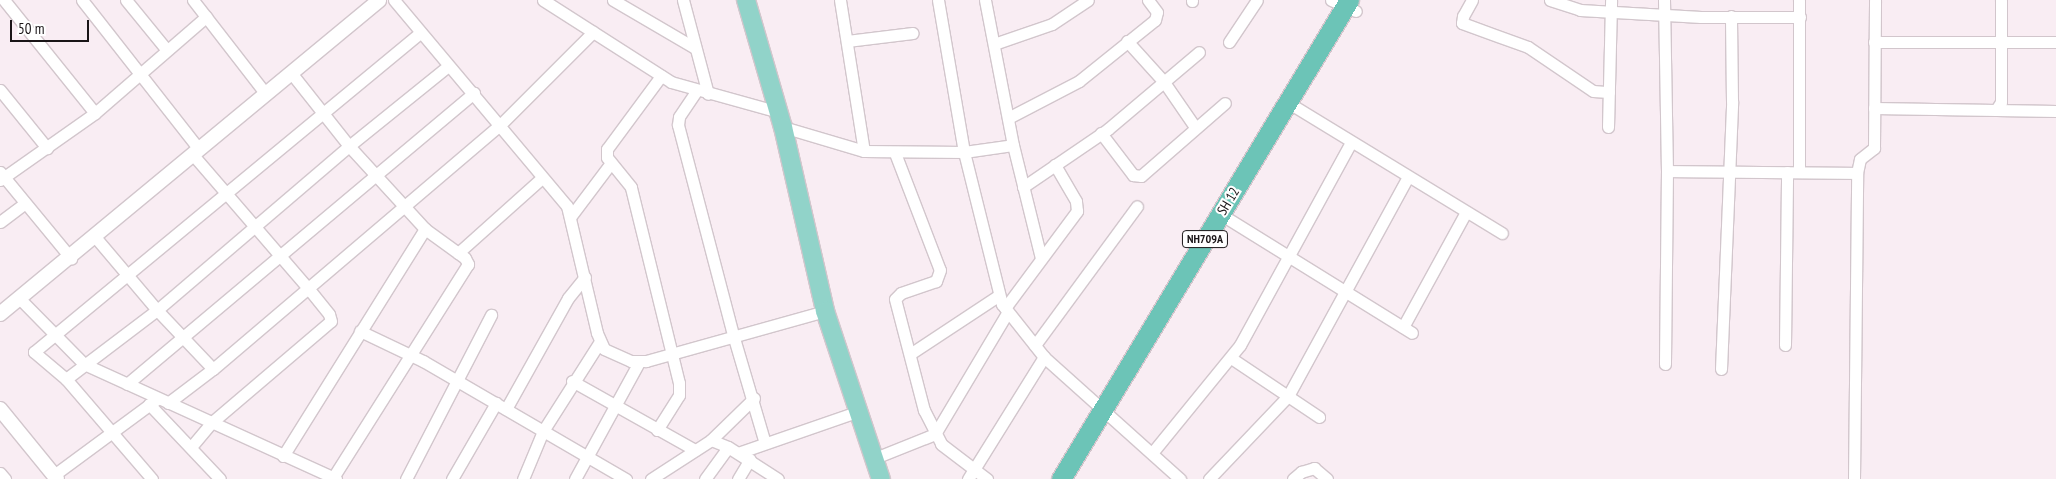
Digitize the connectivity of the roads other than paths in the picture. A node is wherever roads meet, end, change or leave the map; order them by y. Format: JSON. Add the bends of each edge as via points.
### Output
{"nodes":[{"id":1,"x":4,"y":0,"type":"edge"},
{"id":2,"x":82,"y":0,"type":"edge"},
{"id":3,"x":126,"y":0,"type":"edge"},
{"id":4,"x":193,"y":0,"type":"edge"},
{"id":5,"x":394,"y":0,"type":"edge"},
{"id":6,"x":615,"y":0,"type":"edge"},
{"id":7,"x":683,"y":0,"type":"edge"},
{"id":8,"x":746,"y":0,"type":"edge"},
{"id":9,"x":840,"y":0,"type":"edge"},
{"id":10,"x":938,"y":0,"type":"edge"},
{"id":11,"x":985,"y":0,"type":"edge"},
{"id":12,"x":1148,"y":0,"type":"edge"},
{"id":13,"x":1257,"y":0,"type":"edge"},
{"id":14,"x":1472,"y":0,"type":"edge"},
{"id":15,"x":1550,"y":0,"type":"edge"},
{"id":16,"x":1664,"y":0,"type":"edge"},
{"id":17,"x":1800,"y":0,"type":"edge"},
{"id":18,"x":1875,"y":0,"type":"edge"},
{"id":19,"x":2001,"y":0,"type":"edge"},
{"id":20,"x":374,"y":2,"type":"edge"},
{"id":21,"x":549,"y":2,"type":"edge"},
{"id":22,"x":1080,"y":3,"type":"edge"},
{"id":23,"x":1349,"y":4,"type":"edge"},
{"id":24,"x":1611,"y":6,"type":"edge"},
{"id":25,"x":1664,"y":15,"type":"junction"},
{"id":26,"x":1732,"y":16,"type":"junction"},
{"id":27,"x":206,"y":17,"type":"junction"},
{"id":28,"x":1800,"y":17,"type":"junction"},
{"id":29,"x":593,"y":32,"type":"junction"},
{"id":30,"x":420,"y":33,"type":"junction"},
{"id":31,"x":913,"y":33,"type":"dead end"},
{"id":32,"x":847,"y":41,"type":"junction"},
{"id":33,"x":1127,"y":41,"type":"junction"},
{"id":34,"x":1229,"y":42,"type":"dead end"},
{"id":35,"x":1874,"y":42,"type":"junction"},
{"id":36,"x":2001,"y":42,"type":"junction"},
{"id":37,"x":2056,"y":42,"type":"edge"},
{"id":38,"x":994,"y":44,"type":"junction"},
{"id":39,"x":695,"y":48,"type":"junction"},
{"id":40,"x":166,"y":49,"type":"junction"},
{"id":41,"x":1199,"y":52,"type":"dead end"},
{"id":42,"x":448,"y":66,"type":"junction"},
{"id":43,"x":140,"y":73,"type":"junction"},
{"id":44,"x":292,"y":74,"type":"junction"},
{"id":45,"x":661,"y":76,"type":"junction"},
{"id":46,"x":1164,"y":82,"type":"junction"},
{"id":47,"x":0,"y":90,"type":"edge"},
{"id":48,"x":702,"y":92,"type":"junction"},
{"id":49,"x":1609,"y":92,"type":"junction"},
{"id":50,"x":474,"y":93,"type":"junction"},
{"id":51,"x":266,"y":94,"type":"junction"},
{"id":52,"x":1225,"y":103,"type":"dead end"},
{"id":53,"x":1297,"y":108,"type":"junction"},
{"id":54,"x":1874,"y":108,"type":"junction"},
{"id":55,"x":1996,"y":110,"type":"junction"},
{"id":56,"x":2056,"y":110,"type":"edge"},
{"id":57,"x":95,"y":113,"type":"junction"},
{"id":58,"x":322,"y":114,"type":"junction"},
{"id":59,"x":1008,"y":118,"type":"junction"},
{"id":60,"x":781,"y":119,"type":"junction"},
{"id":61,"x":499,"y":126,"type":"junction"},
{"id":62,"x":1195,"y":127,"type":"junction"},
{"id":63,"x":1608,"y":127,"type":"dead end"},
{"id":64,"x":1101,"y":133,"type":"junction"},
{"id":65,"x":1351,"y":142,"type":"junction"},
{"id":66,"x":1013,"y":145,"type":"junction"},
{"id":67,"x":349,"y":146,"type":"junction"},
{"id":68,"x":47,"y":148,"type":"junction"},
{"id":69,"x":195,"y":151,"type":"junction"},
{"id":70,"x":864,"y":151,"type":"junction"},
{"id":71,"x":964,"y":152,"type":"junction"},
{"id":72,"x":895,"y":153,"type":"junction"},
{"id":73,"x":611,"y":163,"type":"junction"},
{"id":74,"x":1055,"y":165,"type":"junction"},
{"id":75,"x":1667,"y":171,"type":"junction"},
{"id":76,"x":1729,"y":171,"type":"junction"},
{"id":77,"x":1787,"y":172,"type":"junction"},
{"id":78,"x":1799,"y":172,"type":"junction"},
{"id":79,"x":1857,"y":173,"type":"junction"},
{"id":80,"x":374,"y":175,"type":"junction"},
{"id":81,"x":1,"y":176,"type":"edge"},
{"id":82,"x":1408,"y":177,"type":"junction"},
{"id":83,"x":542,"y":178,"type":"junction"},
{"id":84,"x":1023,"y":187,"type":"junction"},
{"id":85,"x":226,"y":194,"type":"junction"},
{"id":86,"x":25,"y":204,"type":"junction"},
{"id":87,"x":404,"y":206,"type":"junction"},
{"id":88,"x":1137,"y":206,"type":"dead end"},
{"id":89,"x":1466,"y":212,"type":"junction"},
{"id":90,"x":571,"y":216,"type":"junction"},
{"id":91,"x":1230,"y":220,"type":"junction"},
{"id":92,"x":0,"y":222,"type":"edge"},
{"id":93,"x":253,"y":227,"type":"junction"},
{"id":94,"x":425,"y":230,"type":"junction"},
{"id":95,"x":1502,"y":233,"type":"dead end"},
{"id":96,"x":96,"y":238,"type":"junction"},
{"id":97,"x":458,"y":252,"type":"junction"},
{"id":98,"x":71,"y":258,"type":"junction"},
{"id":99,"x":279,"y":258,"type":"junction"},
{"id":100,"x":1041,"y":258,"type":"junction"},
{"id":101,"x":1288,"y":259,"type":"junction"},
{"id":102,"x":128,"y":276,"type":"junction"},
{"id":103,"x":585,"y":277,"type":"junction"},
{"id":104,"x":307,"y":287,"type":"junction"},
{"id":105,"x":1345,"y":293,"type":"junction"},
{"id":106,"x":998,"y":296,"type":"junction"},
{"id":107,"x":20,"y":299,"type":"junction"},
{"id":108,"x":157,"y":310,"type":"junction"},
{"id":109,"x":825,"y":311,"type":"junction"},
{"id":110,"x":1006,"y":311,"type":"junction"},
{"id":111,"x":0,"y":314,"type":"edge"},
{"id":112,"x":491,"y":315,"type":"dead end"},
{"id":113,"x":360,"y":331,"type":"junction"},
{"id":114,"x":56,"y":336,"type":"junction"},
{"id":115,"x":734,"y":338,"type":"junction"},
{"id":116,"x":184,"y":339,"type":"junction"},
{"id":117,"x":600,"y":343,"type":"junction"},
{"id":118,"x":1035,"y":344,"type":"junction"},
{"id":119,"x":1785,"y":345,"type":"dead end"},
{"id":120,"x":673,"y":354,"type":"junction"},
{"id":121,"x":910,"y":354,"type":"junction"},
{"id":122,"x":411,"y":355,"type":"junction"},
{"id":123,"x":1044,"y":357,"type":"junction"},
{"id":124,"x":1231,"y":358,"type":"junction"},
{"id":125,"x":638,"y":362,"type":"junction"},
{"id":126,"x":84,"y":364,"type":"junction"},
{"id":127,"x":1665,"y":364,"type":"dead end"},
{"id":128,"x":213,"y":369,"type":"junction"},
{"id":129,"x":1722,"y":369,"type":"dead end"},
{"id":130,"x":66,"y":379,"type":"junction"},
{"id":131,"x":455,"y":379,"type":"junction"},
{"id":132,"x":572,"y":382,"type":"junction"},
{"id":133,"x":128,"y":384,"type":"junction"},
{"id":134,"x":1288,"y":396,"type":"junction"},
{"id":135,"x":754,"y":398,"type":"junction"},
{"id":136,"x":158,"y":402,"type":"junction"},
{"id":137,"x":496,"y":402,"type":"junction"},
{"id":138,"x":616,"y":406,"type":"junction"},
{"id":139,"x":0,"y":409,"type":"edge"},
{"id":140,"x":506,"y":409,"type":"junction"},
{"id":141,"x":859,"y":411,"type":"junction"},
{"id":142,"x":1107,"y":413,"type":"junction"},
{"id":143,"x":1319,"y":417,"type":"dead end"},
{"id":144,"x":211,"y":423,"type":"junction"},
{"id":145,"x":657,"y":430,"type":"junction"},
{"id":146,"x":543,"y":431,"type":"junction"},
{"id":147,"x":113,"y":433,"type":"junction"},
{"id":148,"x":935,"y":434,"type":"junction"},
{"id":149,"x":711,"y":440,"type":"junction"},
{"id":150,"x":765,"y":443,"type":"junction"},
{"id":151,"x":191,"y":447,"type":"junction"},
{"id":152,"x":695,"y":450,"type":"junction"},
{"id":153,"x":733,"y":450,"type":"junction"},
{"id":154,"x":1152,"y":453,"type":"junction"},
{"id":155,"x":282,"y":456,"type":"junction"},
{"id":156,"x":587,"y":457,"type":"junction"},
{"id":157,"x":875,"y":458,"type":"junction"},
{"id":158,"x":750,"y":459,"type":"junction"},
{"id":159,"x":0,"y":473,"type":"edge"},
{"id":160,"x":970,"y":475,"type":"edge"},
{"id":161,"x":55,"y":477,"type":"edge"},
{"id":162,"x":334,"y":478,"type":"edge"},
{"id":163,"x":5,"y":479,"type":"edge"},
{"id":164,"x":152,"y":479,"type":"edge"},
{"id":165,"x":220,"y":479,"type":"edge"},
{"id":166,"x":406,"y":479,"type":"edge"},
{"id":167,"x":452,"y":479,"type":"edge"},
{"id":168,"x":523,"y":479,"type":"edge"},
{"id":169,"x":575,"y":479,"type":"edge"},
{"id":170,"x":626,"y":479,"type":"edge"},
{"id":171,"x":651,"y":479,"type":"edge"},
{"id":172,"x":705,"y":479,"type":"edge"},
{"id":173,"x":738,"y":479,"type":"edge"},
{"id":174,"x":778,"y":479,"type":"edge"},
{"id":175,"x":881,"y":479,"type":"edge"},
{"id":176,"x":987,"y":479,"type":"edge"},
{"id":177,"x":1061,"y":479,"type":"edge"},
{"id":178,"x":1075,"y":479,"type":"edge"},
{"id":179,"x":1180,"y":479,"type":"edge"},
{"id":180,"x":1209,"y":479,"type":"edge"},
{"id":181,"x":1292,"y":479,"type":"edge"},
{"id":182,"x":1327,"y":479,"type":"edge"},
{"id":183,"x":1854,"y":479,"type":"edge"}],
"edges":[{"from":1,"to":57,"type":"street"},
{"from":2,"to":43,"type":"street"},
{"from":3,"to":40,"type":"street"},
{"from":4,"to":27,"type":"street"},
{"from":5,"to":30,"type":"street"},
{"from":6,"to":39,"type":"street"},
{"from":7,"to":39,"type":"street"},
{"from":8,"to":60,"type":"main road"},
{"from":9,"to":32,"type":"street"},
{"from":10,"to":71,"type":"street"},
{"from":11,"to":38,"type":"street"},
{"from":12,"to":33,"type":"street","via":[[1158,16]]},
{"from":13,"to":34,"type":"street"},
{"from":14,"to":49,"type":"street","via":[[1462,16],[1462,23],[1521,44],[1593,91]]},
{"from":15,"to":24,"type":"street","via":[[1580,10]]},
{"from":16,"to":25,"type":"street"},
{"from":17,"to":28,"type":"street"},
{"from":18,"to":35,"type":"street"},
{"from":19,"to":36,"type":"street"},
{"from":20,"to":44,"type":"street"},
{"from":21,"to":29,"type":"street"},
{"from":22,"to":38,"type":"street","via":[[1052,24]]},
{"from":23,"to":53,"type":"highway","name":"SH 12","number":"NH709A"},
{"from":23,"to":142,"type":"highway","name":"SH 12","number":"NH709A"},
{"from":24,"to":25,"type":"street"},
{"from":24,"to":49,"type":"street"},
{"from":25,"to":26,"type":"street"},
{"from":25,"to":75,"type":"street"},
{"from":26,"to":28,"type":"street"},
{"from":26,"to":76,"type":"street"},
{"from":27,"to":40,"type":"street"},
{"from":27,"to":51,"type":"street"},
{"from":28,"to":78,"type":"street"},
{"from":29,"to":45,"type":"street"},
{"from":29,"to":61,"type":"street"},
{"from":30,"to":42,"type":"street"},
{"from":30,"to":58,"type":"street"},
{"from":31,"to":32,"type":"street"},
{"from":32,"to":70,"type":"street"},
{"from":33,"to":46,"type":"street"},
{"from":33,"to":59,"type":"street","via":[[1079,81]]},
{"from":35,"to":36,"type":"street"},
{"from":35,"to":54,"type":"street"},
{"from":36,"to":37,"type":"street"},
{"from":36,"to":55,"type":"street","via":[[2001,102]]},
{"from":38,"to":59,"type":"street"},
{"from":39,"to":48,"type":"street"},
{"from":40,"to":43,"type":"street"},
{"from":41,"to":46,"type":"street"},
{"from":42,"to":50,"type":"street"},
{"from":42,"to":67,"type":"street"},
{"from":43,"to":57,"type":"street"},
{"from":43,"to":69,"type":"street"},
{"from":44,"to":51,"type":"street"},
{"from":44,"to":58,"type":"street"},
{"from":45,"to":48,"type":"street"},
{"from":45,"to":73,"type":"street","via":[[608,143],[607,157]]},
{"from":46,"to":62,"type":"street"},
{"from":46,"to":64,"type":"street"},
{"from":47,"to":68,"type":"street"},
{"from":48,"to":60,"type":"street"},
{"from":48,"to":115,"type":"street","via":[[679,117],[678,125]]},
{"from":49,"to":63,"type":"street"},
{"from":50,"to":61,"type":"street"},
{"from":50,"to":80,"type":"street"},
{"from":51,"to":69,"type":"street"},
{"from":52,"to":62,"type":"street"},
{"from":53,"to":65,"type":"street"},
{"from":53,"to":91,"type":"highway","name":"SH 12","number":"NH709A"},
{"from":54,"to":55,"type":"street"},
{"from":54,"to":79,"type":"street","via":[[1874,148],[1860,159]]},
{"from":55,"to":56,"type":"street"},
{"from":57,"to":68,"type":"street"},
{"from":58,"to":67,"type":"street"},
{"from":58,"to":85,"type":"street"},
{"from":59,"to":66,"type":"street"},
{"from":60,"to":70,"type":"street"},
{"from":60,"to":109,"type":"main road"},
{"from":61,"to":83,"type":"street"},
{"from":61,"to":87,"type":"street"},
{"from":62,"to":64,"type":"street","via":[[1136,177]]},
{"from":64,"to":74,"type":"street"},
{"from":65,"to":82,"type":"street"},
{"from":65,"to":101,"type":"street"},
{"from":66,"to":71,"type":"street"},
{"from":66,"to":84,"type":"street"},
{"from":67,"to":80,"type":"street"},
{"from":67,"to":93,"type":"street"},
{"from":68,"to":81,"type":"street"},
{"from":69,"to":85,"type":"street"},
{"from":69,"to":96,"type":"street"},
{"from":70,"to":72,"type":"street"},
{"from":71,"to":72,"type":"street"},
{"from":71,"to":106,"type":"street"},
{"from":72,"to":121,"type":"street","via":[[940,274],[936,281],[901,293],[896,299]]},
{"from":73,"to":90,"type":"street"},
{"from":73,"to":120,"type":"street","via":[[631,187]]},
{"from":74,"to":84,"type":"street"},
{"from":74,"to":100,"type":"street","via":[[1076,201],[1077,211]]},
{"from":75,"to":76,"type":"street"},
{"from":75,"to":127,"type":"street"},
{"from":76,"to":77,"type":"street"},
{"from":76,"to":129,"type":"street"},
{"from":77,"to":78,"type":"street"},
{"from":77,"to":119,"type":"street"},
{"from":78,"to":79,"type":"street"},
{"from":79,"to":183,"type":"street"},
{"from":80,"to":87,"type":"street"},
{"from":80,"to":99,"type":"street"},
{"from":81,"to":86,"type":"street"},
{"from":82,"to":89,"type":"street"},
{"from":82,"to":105,"type":"street"},
{"from":83,"to":90,"type":"street","via":[[563,200]]},
{"from":83,"to":97,"type":"street"},
{"from":84,"to":100,"type":"street"},
{"from":85,"to":93,"type":"street"},
{"from":85,"to":102,"type":"street"},
{"from":86,"to":92,"type":"street"},
{"from":86,"to":98,"type":"street"},
{"from":87,"to":94,"type":"street"},
{"from":87,"to":104,"type":"street"},
{"from":88,"to":118,"type":"street"},
{"from":89,"to":95,"type":"street"},
{"from":89,"to":105,"type":"street","via":[[1408,330]]},
{"from":90,"to":103,"type":"street"},
{"from":91,"to":101,"type":"street"},
{"from":91,"to":142,"type":"highway","name":"SH 12","number":"NH709A"},
{"from":93,"to":99,"type":"street"},
{"from":93,"to":108,"type":"street"},
{"from":94,"to":97,"type":"street"},
{"from":94,"to":113,"type":"street"},
{"from":96,"to":98,"type":"street"},
{"from":96,"to":102,"type":"street"},
{"from":97,"to":122,"type":"street","via":[[468,264]]},
{"from":98,"to":107,"type":"street"},
{"from":99,"to":104,"type":"street"},
{"from":99,"to":116,"type":"street"},
{"from":100,"to":110,"type":"street"},
{"from":101,"to":105,"type":"street"},
{"from":101,"to":124,"type":"street","via":[[1251,329]]},
{"from":102,"to":108,"type":"street"},
{"from":102,"to":114,"type":"street"},
{"from":103,"to":117,"type":"street"},
{"from":103,"to":140,"type":"street","via":[[568,298]]},
{"from":104,"to":128,"type":"street"},
{"from":104,"to":144,"type":"street","via":[[331,321]]},
{"from":105,"to":134,"type":"street"},
{"from":106,"to":110,"type":"street"},
{"from":106,"to":121,"type":"street"},
{"from":107,"to":111,"type":"street"},
{"from":107,"to":114,"type":"street"},
{"from":108,"to":116,"type":"street"},
{"from":108,"to":126,"type":"street"},
{"from":109,"to":115,"type":"street"},
{"from":109,"to":141,"type":"main road"},
{"from":110,"to":118,"type":"street"},
{"from":110,"to":148,"type":"street"},
{"from":112,"to":131,"type":"street"},
{"from":113,"to":122,"type":"street"},
{"from":113,"to":155,"type":"street"},
{"from":114,"to":126,"type":"street"},
{"from":114,"to":130,"type":"street","via":[[34,352]]},
{"from":115,"to":120,"type":"street"},
{"from":115,"to":135,"type":"street"},
{"from":116,"to":128,"type":"street"},
{"from":116,"to":133,"type":"street"},
{"from":117,"to":125,"type":"street","via":[[611,353]]},
{"from":117,"to":132,"type":"street"},
{"from":118,"to":123,"type":"street"},
{"from":120,"to":125,"type":"street"},
{"from":120,"to":145,"type":"street","via":[[679,395]]},
{"from":121,"to":148,"type":"street","via":[[924,410]]},
{"from":122,"to":131,"type":"street"},
{"from":122,"to":162,"type":"street"},
{"from":123,"to":142,"type":"street"},
{"from":123,"to":160,"type":"street"},
{"from":124,"to":134,"type":"street"},
{"from":124,"to":154,"type":"street"},
{"from":125,"to":138,"type":"street"},
{"from":126,"to":130,"type":"street"},
{"from":126,"to":133,"type":"street"},
{"from":128,"to":136,"type":"street"},
{"from":130,"to":147,"type":"street"},
{"from":131,"to":137,"type":"street"},
{"from":131,"to":166,"type":"street"},
{"from":132,"to":138,"type":"street"},
{"from":132,"to":146,"type":"street"},
{"from":133,"to":136,"type":"street"},
{"from":134,"to":143,"type":"street"},
{"from":134,"to":180,"type":"street"},
{"from":135,"to":149,"type":"street"},
{"from":135,"to":150,"type":"street"},
{"from":136,"to":144,"type":"street"},
{"from":136,"to":147,"type":"street"},
{"from":136,"to":151,"type":"street"},
{"from":137,"to":140,"type":"street"},
{"from":137,"to":167,"type":"street"},
{"from":138,"to":145,"type":"street"},
{"from":138,"to":156,"type":"street"},
{"from":139,"to":161,"type":"street"},
{"from":140,"to":146,"type":"street"},
{"from":141,"to":150,"type":"street"},
{"from":141,"to":157,"type":"main road"},
{"from":142,"to":154,"type":"street"},
{"from":142,"to":177,"type":"highway","name":"SH 12","number":"NH709A"},
{"from":142,"to":178,"type":"highway","name":"SH 12","number":"NH709A"},
{"from":144,"to":151,"type":"street"},
{"from":144,"to":155,"type":"street"},
{"from":145,"to":152,"type":"street"},
{"from":146,"to":156,"type":"street"},
{"from":146,"to":168,"type":"street"},
{"from":147,"to":161,"type":"street"},
{"from":147,"to":164,"type":"street"},
{"from":148,"to":157,"type":"street"},
{"from":148,"to":160,"type":"street"},
{"from":149,"to":152,"type":"street"},
{"from":149,"to":153,"type":"street"},
{"from":150,"to":153,"type":"street"},
{"from":151,"to":165,"type":"street"},
{"from":152,"to":171,"type":"street"},
{"from":153,"to":158,"type":"street"},
{"from":153,"to":172,"type":"street"},
{"from":154,"to":179,"type":"street"},
{"from":155,"to":162,"type":"street"},
{"from":156,"to":169,"type":"street"},
{"from":156,"to":170,"type":"street"},
{"from":157,"to":175,"type":"main road"},
{"from":158,"to":173,"type":"street"},
{"from":158,"to":174,"type":"street"},
{"from":159,"to":163,"type":"street"},
{"from":160,"to":176,"type":"street"},
{"from":181,"to":182,"type":"street","via":[[1314,468]]}]}
